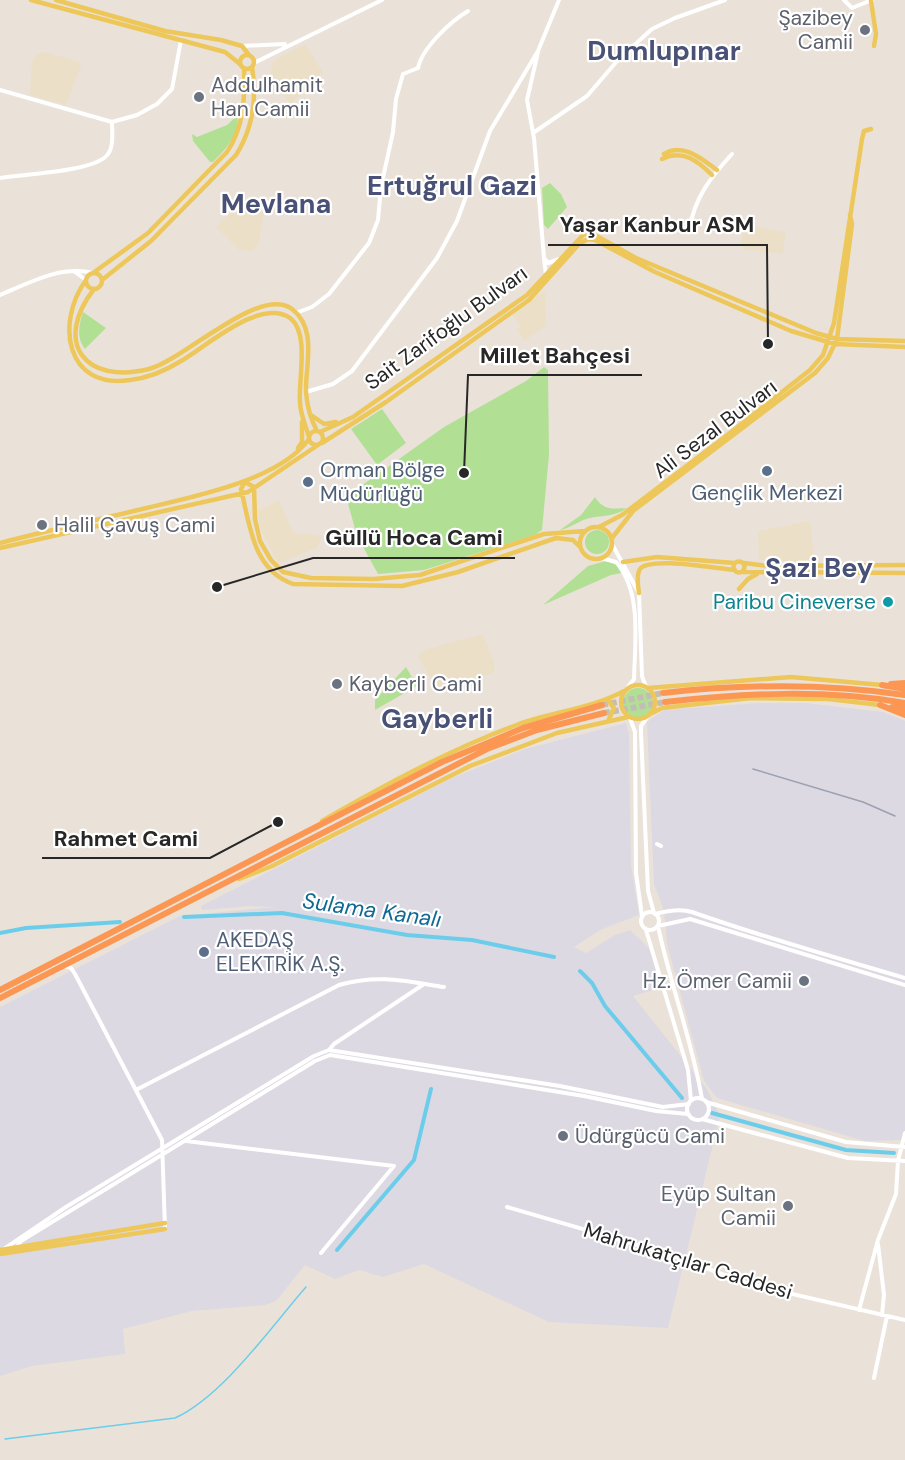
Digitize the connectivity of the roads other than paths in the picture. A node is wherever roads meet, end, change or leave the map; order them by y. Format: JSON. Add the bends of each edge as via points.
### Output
{"nodes":[{"id":1,"x":31,"y":0,"type":"edge"},
{"id":2,"x":57,"y":0,"type":"edge"},
{"id":3,"x":382,"y":0,"type":"edge"},
{"id":4,"x":559,"y":0,"type":"edge"},
{"id":5,"x":725,"y":0,"type":"edge"},
{"id":6,"x":844,"y":0,"type":"edge"},
{"id":7,"x":872,"y":1,"type":"edge"},
{"id":8,"x":468,"y":11,"type":"dead end"},
{"id":9,"x":181,"y":40,"type":"junction"},
{"id":10,"x":288,"y":44,"type":"junction"},
{"id":11,"x":242,"y":46,"type":"junction"},
{"id":12,"x":874,"y":46,"type":"dead end"},
{"id":13,"x":538,"y":51,"type":"junction"},
{"id":14,"x":249,"y":55,"type":"junction"},
{"id":15,"x":253,"y":65,"type":"junction"},
{"id":16,"x":242,"y":66,"type":"junction"},
{"id":17,"x":0,"y":90,"type":"edge"},
{"id":18,"x":112,"y":122,"type":"junction"},
{"id":19,"x":871,"y":129,"type":"dead end"},
{"id":20,"x":533,"y":133,"type":"junction"},
{"id":21,"x":732,"y":154,"type":"dead end"},
{"id":22,"x":717,"y":170,"type":"junction"},
{"id":23,"x":712,"y":175,"type":"junction"},
{"id":24,"x":0,"y":178,"type":"edge"},
{"id":25,"x":849,"y":212,"type":"junction"},
{"id":26,"x":689,"y":230,"type":"dead end"},
{"id":27,"x":564,"y":255,"type":"junction"},
{"id":28,"x":544,"y":258,"type":"junction"},
{"id":29,"x":75,"y":272,"type":"junction"},
{"id":30,"x":93,"y":273,"type":"junction"},
{"id":31,"x":546,"y":275,"type":"junction"},
{"id":32,"x":86,"y":280,"type":"junction"},
{"id":33,"x":102,"y":280,"type":"junction"},
{"id":34,"x":546,"y":283,"type":"junction"},
{"id":35,"x":94,"y":289,"type":"junction"},
{"id":36,"x":0,"y":295,"type":"edge"},
{"id":37,"x":296,"y":314,"type":"junction"},
{"id":38,"x":830,"y":340,"type":"junction"},
{"id":39,"x":836,"y":341,"type":"junction"},
{"id":40,"x":905,"y":341,"type":"edge"},
{"id":41,"x":905,"y":347,"type":"edge"},
{"id":42,"x":306,"y":392,"type":"junction"},
{"id":43,"x":309,"y":411,"type":"junction"},
{"id":44,"x":302,"y":413,"type":"junction"},
{"id":45,"x":347,"y":420,"type":"junction"},
{"id":46,"x":319,"y":431,"type":"junction"},
{"id":47,"x":309,"y":438,"type":"junction"},
{"id":48,"x":320,"y":444,"type":"junction"},
{"id":49,"x":295,"y":452,"type":"junction"},
{"id":50,"x":245,"y":482,"type":"junction"},
{"id":51,"x":254,"y":487,"type":"junction"},
{"id":52,"x":242,"y":494,"type":"junction"},
{"id":53,"x":599,"y":527,"type":"junction"},
{"id":54,"x":585,"y":531,"type":"junction"},
{"id":55,"x":612,"y":541,"type":"junction"},
{"id":56,"x":0,"y":543,"type":"edge"},
{"id":57,"x":580,"y":547,"type":"junction"},
{"id":58,"x":0,"y":548,"type":"edge"},
{"id":59,"x":601,"y":558,"type":"junction"},
{"id":60,"x":640,"y":559,"type":"junction"},
{"id":61,"x":623,"y":562,"type":"junction"},
{"id":62,"x":735,"y":563,"type":"junction"},
{"id":63,"x":744,"y":563,"type":"junction"},
{"id":64,"x":905,"y":565,"type":"edge"},
{"id":65,"x":641,"y":567,"type":"junction"},
{"id":66,"x":735,"y":570,"type":"junction"},
{"id":67,"x":743,"y":572,"type":"junction"},
{"id":68,"x":761,"y":572,"type":"junction"},
{"id":69,"x":905,"y":573,"type":"edge"},
{"id":70,"x":739,"y":589,"type":"dead end"},
{"id":71,"x":639,"y":592,"type":"junction"},
{"id":72,"x":905,"y":683,"type":"edge"},
{"id":73,"x":882,"y":685,"type":"junction"},
{"id":74,"x":647,"y":687,"type":"junction"},
{"id":75,"x":626,"y":689,"type":"junction"},
{"id":76,"x":905,"y":689,"type":"edge"},
{"id":77,"x":663,"y":693,"type":"tunnel mouth"},
{"id":78,"x":905,"y":695,"type":"edge"},
{"id":79,"x":607,"y":699,"type":"junction"},
{"id":80,"x":665,"y":702,"type":"tunnel mouth"},
{"id":81,"x":905,"y":703,"type":"edge"},
{"id":82,"x":602,"y":705,"type":"tunnel mouth"},
{"id":83,"x":880,"y":705,"type":"junction"},
{"id":84,"x":905,"y":709,"type":"edge"},
{"id":85,"x":604,"y":713,"type":"tunnel mouth"},
{"id":86,"x":650,"y":714,"type":"junction"},
{"id":87,"x":905,"y":716,"type":"edge"},
{"id":88,"x":629,"y":717,"type":"junction"},
{"id":89,"x":609,"y":719,"type":"junction"},
{"id":90,"x":308,"y":832,"type":"junction"},
{"id":91,"x":233,"y":881,"type":"junction"},
{"id":92,"x":691,"y":911,"type":"junction"},
{"id":93,"x":654,"y":914,"type":"junction"},
{"id":94,"x":642,"y":916,"type":"junction"},
{"id":95,"x":690,"y":919,"type":"junction"},
{"id":96,"x":657,"y":926,"type":"junction"},
{"id":97,"x":646,"y":930,"type":"junction"},
{"id":98,"x":61,"y":967,"type":"junction"},
{"id":99,"x":905,"y":978,"type":"edge"},
{"id":100,"x":424,"y":984,"type":"junction"},
{"id":101,"x":905,"y":985,"type":"edge"},
{"id":102,"x":444,"y":987,"type":"dead end"},
{"id":103,"x":0,"y":990,"type":"edge"},
{"id":104,"x":0,"y":998,"type":"edge"},
{"id":105,"x":329,"y":1050,"type":"junction"},
{"id":106,"x":136,"y":1090,"type":"junction"},
{"id":107,"x":704,"y":1100,"type":"junction"},
{"id":108,"x":690,"y":1102,"type":"junction"},
{"id":109,"x":688,"y":1114,"type":"junction"},
{"id":110,"x":702,"y":1119,"type":"junction"},
{"id":111,"x":905,"y":1133,"type":"edge"},
{"id":112,"x":179,"y":1138,"type":"junction"},
{"id":113,"x":186,"y":1141,"type":"junction"},
{"id":114,"x":164,"y":1147,"type":"junction"},
{"id":115,"x":903,"y":1147,"type":"edge"},
{"id":116,"x":164,"y":1153,"type":"junction"},
{"id":117,"x":898,"y":1161,"type":"junction"},
{"id":118,"x":905,"y":1163,"type":"edge"},
{"id":119,"x":900,"y":1167,"type":"junction"},
{"id":120,"x":507,"y":1207,"type":"dead end"},
{"id":121,"x":165,"y":1223,"type":"junction"},
{"id":122,"x":165,"y":1229,"type":"joint"},
{"id":123,"x":878,"y":1240,"type":"junction"},
{"id":124,"x":15,"y":1250,"type":"junction"},
{"id":125,"x":2,"y":1252,"type":"edge"},
{"id":126,"x":321,"y":1253,"type":"dead end"},
{"id":127,"x":859,"y":1310,"type":"junction"},
{"id":128,"x":884,"y":1315,"type":"junction"},
{"id":129,"x":905,"y":1320,"type":"edge"},
{"id":130,"x":874,"y":1378,"type":"dead end"}],
"edges":[{"from":1,"to":9,"type":"main road"},
{"from":2,"to":11,"type":"main road","via":[[165,31]]},
{"from":3,"to":10,"type":"street"},
{"from":4,"to":13,"type":"street"},
{"from":5,"to":20,"type":"street","via":[[652,29],[587,96]]},
{"from":6,"to":7,"type":"street","via":[[852,8]]},
{"from":7,"to":12,"type":"main road"},
{"from":8,"to":37,"type":"street","via":[[444,29],[418,68],[403,74],[378,220],[366,250],[328,294]]},
{"from":9,"to":16,"type":"main road","via":[[225,52]]},
{"from":9,"to":18,"type":"street","via":[[172,89],[157,104]]},
{"from":10,"to":11,"type":"street"},
{"from":10,"to":15,"type":"street"},
{"from":11,"to":14,"type":"main road"},
{"from":13,"to":20,"type":"street","via":[[527,100]]},
{"from":13,"to":42,"type":"street","via":[[490,131],[457,221],[437,258],[352,371],[333,384]]},
{"from":14,"to":15,"type":"main road"},
{"from":14,"to":16,"type":"main road","via":[[241,57]]},
{"from":15,"to":16,"type":"main road"},
{"from":15,"to":33,"type":"main road","via":[[251,118],[236,155],[151,241]]},
{"from":16,"to":30,"type":"main road","via":[[245,92],[240,125],[227,152],[148,233]]},
{"from":17,"to":18,"type":"street"},
{"from":18,"to":24,"type":"street","via":[[110,152],[104,160]]},
{"from":19,"to":25,"type":"main road","via":[[864,131]]},
{"from":20,"to":28,"type":"street"},
{"from":21,"to":22,"type":"street"},
{"from":22,"to":23,"type":"street"},
{"from":22,"to":23,"type":"main road","via":[[689,152],[674,150],[663,157],[682,155],[701,164]]},
{"from":23,"to":26,"type":"street","via":[[693,208]]},
{"from":25,"to":38,"type":"main road"},
{"from":25,"to":39,"type":"main road","via":[[850,244]]},
{"from":27,"to":28,"type":"street","via":[[552,263]]},
{"from":27,"to":31,"type":"main road","name":"Sait Zarifoğlu Bulvarı"},
{"from":27,"to":38,"type":"main road","name":"Sait Zarifoğlu Bulvarı","via":[[580,236],[594,235],[636,258]]},
{"from":28,"to":31,"type":"street"},
{"from":29,"to":30,"type":"street"},
{"from":29,"to":32,"type":"street"},
{"from":29,"to":36,"type":"street","via":[[52,274]]},
{"from":30,"to":32,"type":"main road"},
{"from":30,"to":33,"type":"main road"},
{"from":31,"to":34,"type":"street"},
{"from":31,"to":45,"type":"main road","name":"Sait Zarifoğlu Bulvarı","via":[[466,339]]},
{"from":32,"to":35,"type":"main road"},
{"from":32,"to":44,"type":"main road","via":[[70,314],[69,336],[77,360],[91,375],[121,381],[150,376],[245,321],[278,313],[293,321],[301,342]]},
{"from":33,"to":35,"type":"main road"},
{"from":34,"to":38,"type":"main road","name":"Sait Zarifoğlu Bulvarı","via":[[579,244],[595,240],[693,289],[791,331]]},
{"from":34,"to":48,"type":"main road","name":"Sait Zarifoğlu Bulvarı","via":[[529,300],[446,360]]},
{"from":35,"to":37,"type":"main road","via":[[77,316],[77,342],[87,361],[111,373],[137,372],[170,361],[254,308],[280,305]]},
{"from":37,"to":42,"type":"main road","via":[[310,356]]},
{"from":38,"to":39,"type":"main road"},
{"from":38,"to":53,"type":"main road","name":"Ali Sezal Bulvarı","via":[[810,370],[622,515]]},
{"from":39,"to":40,"type":"main road"},
{"from":39,"to":41,"type":"main road"},
{"from":39,"to":55,"type":"main road","name":"Ali Sezal Bulvarı","via":[[815,373],[633,511]]},
{"from":42,"to":43,"type":"main road"},
{"from":43,"to":45,"type":"main road","via":[[324,424]]},
{"from":43,"to":46,"type":"main road"},
{"from":44,"to":47,"type":"main road"},
{"from":44,"to":49,"type":"main road","via":[[302,442]]},
{"from":45,"to":46,"type":"main road","name":"Sait Zarifoğlu Bulvarı"},
{"from":46,"to":47,"type":"main road","name":"Sait Zarifoğlu Bulvarı"},
{"from":46,"to":48,"type":"main road","via":[[323,438]]},
{"from":47,"to":48,"type":"main road"},
{"from":47,"to":49,"type":"main road","name":"Sait Zarifoğlu Bulvarı"},
{"from":48,"to":51,"type":"main road","name":"Sait Zarifoğlu Bulvarı"},
{"from":49,"to":50,"type":"main road","name":"Sait Zarifoğlu Bulvarı"},
{"from":50,"to":51,"type":"main road"},
{"from":50,"to":52,"type":"main road","via":[[241,485]]},
{"from":50,"to":56,"type":"main road","name":"Sait Zarifoğlu Bulvarı"},
{"from":51,"to":52,"type":"main road","name":"Sait Zarifoğlu Bulvarı"},
{"from":51,"to":54,"type":"main road","via":[[260,541],[271,560],[283,572],[311,578],[420,575],[544,534]]},
{"from":52,"to":57,"type":"main road","via":[[261,558],[278,579],[293,584],[402,586],[458,572],[555,538],[573,540]]},
{"from":52,"to":58,"type":"main road","name":"Sait Zarifoğlu Bulvarı"},
{"from":53,"to":54,"type":"main road"},
{"from":53,"to":55,"type":"main road","via":[[606,530]]},
{"from":54,"to":57,"type":"main road"},
{"from":55,"to":59,"type":"main road","via":[[608,553]]},
{"from":55,"to":61,"type":"street"},
{"from":57,"to":59,"type":"main road","via":[[589,557]]},
{"from":59,"to":75,"type":"street","via":[[616,562],[630,585],[633,599],[634,679]]},
{"from":60,"to":61,"type":"main road"},
{"from":60,"to":62,"type":"main road"},
{"from":60,"to":65,"type":"main road","via":[[634,565]]},
{"from":61,"to":71,"type":"street"},
{"from":62,"to":63,"type":"main road"},
{"from":62,"to":66,"type":"main road"},
{"from":63,"to":64,"type":"main road"},
{"from":63,"to":67,"type":"main road"},
{"from":65,"to":66,"type":"main road","via":[[670,563]]},
{"from":65,"to":71,"type":"main road"},
{"from":66,"to":67,"type":"main road"},
{"from":67,"to":68,"type":"main road"},
{"from":68,"to":69,"type":"main road"},
{"from":68,"to":70,"type":"main road"},
{"from":71,"to":74,"type":"street","via":[[642,676]]},
{"from":72,"to":73,"type":"highway"},
{"from":73,"to":74,"type":"main road","via":[[790,677]]},
{"from":73,"to":76,"type":"highway"},
{"from":74,"to":75,"type":"main road","via":[[637,684]]},
{"from":74,"to":86,"type":"main road","via":[[655,699]]},
{"from":75,"to":79,"type":"main road"},
{"from":75,"to":88,"type":"main road","via":[[620,706]]},
{"from":77,"to":78,"type":"highway","via":[[793,686]]},
{"from":79,"to":89,"type":"main road","via":[[614,708]]},
{"from":79,"to":90,"type":"main road","via":[[520,724],[452,752],[366,796]]},
{"from":80,"to":81,"type":"highway","via":[[790,693],[841,694]]},
{"from":82,"to":90,"type":"highway","via":[[478,746]]},
{"from":83,"to":84,"type":"highway"},
{"from":83,"to":86,"type":"main road","via":[[828,699],[751,698],[662,708]]},
{"from":83,"to":87,"type":"highway"},
{"from":85,"to":91,"type":"highway","via":[[537,730],[487,749]]},
{"from":86,"to":88,"type":"main road","via":[[639,719]]},
{"from":86,"to":93,"type":"street","via":[[641,733],[648,891]]},
{"from":88,"to":89,"type":"main road"},
{"from":88,"to":94,"type":"street","via":[[635,732],[636,873]]},
{"from":89,"to":91,"type":"main road","via":[[557,733],[470,766],[272,866]]},
{"from":90,"to":103,"type":"highway"},
{"from":91,"to":98,"type":"highway"},
{"from":92,"to":93,"type":"street"},
{"from":92,"to":95,"type":"street"},
{"from":92,"to":99,"type":"street"},
{"from":93,"to":94,"type":"street"},
{"from":93,"to":96,"type":"street"},
{"from":94,"to":97,"type":"street","via":[[641,924]]},
{"from":95,"to":96,"type":"street"},
{"from":95,"to":101,"type":"street"},
{"from":96,"to":97,"type":"street"},
{"from":96,"to":107,"type":"street"},
{"from":97,"to":108,"type":"street","via":[[688,1070]]},
{"from":98,"to":104,"type":"highway"},
{"from":98,"to":106,"type":"street","via":[[71,968],[75,974]]},
{"from":100,"to":102,"type":"street"},
{"from":100,"to":105,"type":"street"},
{"from":100,"to":106,"type":"street","via":[[381,977],[339,985]]},
{"from":105,"to":108,"type":"street","via":[[568,1087],[663,1107]]},
{"from":105,"to":112,"type":"street"},
{"from":106,"to":114,"type":"street"},
{"from":107,"to":108,"type":"street"},
{"from":107,"to":110,"type":"street","via":[[709,1111]]},
{"from":107,"to":115,"type":"street","via":[[846,1142]]},
{"from":108,"to":109,"type":"street"},
{"from":109,"to":110,"type":"street"},
{"from":109,"to":113,"type":"street","via":[[330,1055]]},
{"from":110,"to":117,"type":"street","via":[[848,1158]]},
{"from":111,"to":115,"type":"street"},
{"from":112,"to":113,"type":"street"},
{"from":112,"to":114,"type":"street"},
{"from":113,"to":116,"type":"street"},
{"from":113,"to":126,"type":"street","via":[[394,1166]]},
{"from":114,"to":116,"type":"street"},
{"from":114,"to":125,"type":"street"},
{"from":115,"to":117,"type":"street"},
{"from":116,"to":121,"type":"street"},
{"from":116,"to":124,"type":"street","via":[[21,1241]]},
{"from":117,"to":118,"type":"street"},
{"from":117,"to":119,"type":"street"},
{"from":118,"to":119,"type":"street"},
{"from":119,"to":123,"type":"street","via":[[896,1194]]},
{"from":120,"to":127,"type":"street","name":"Mahrukatçılar Caddesi","via":[[665,1253],[749,1284]]},
{"from":121,"to":122,"type":"street"},
{"from":121,"to":124,"type":"main road"},
{"from":122,"to":124,"type":"main road"},
{"from":123,"to":127,"type":"street"},
{"from":123,"to":128,"type":"street"},
{"from":124,"to":125,"type":"main road"},
{"from":127,"to":128,"type":"street","name":"Mahrukatçılar Caddesi"},
{"from":128,"to":129,"type":"street","name":"Mahrukatçılar Caddesi"},
{"from":128,"to":130,"type":"street"}]}
